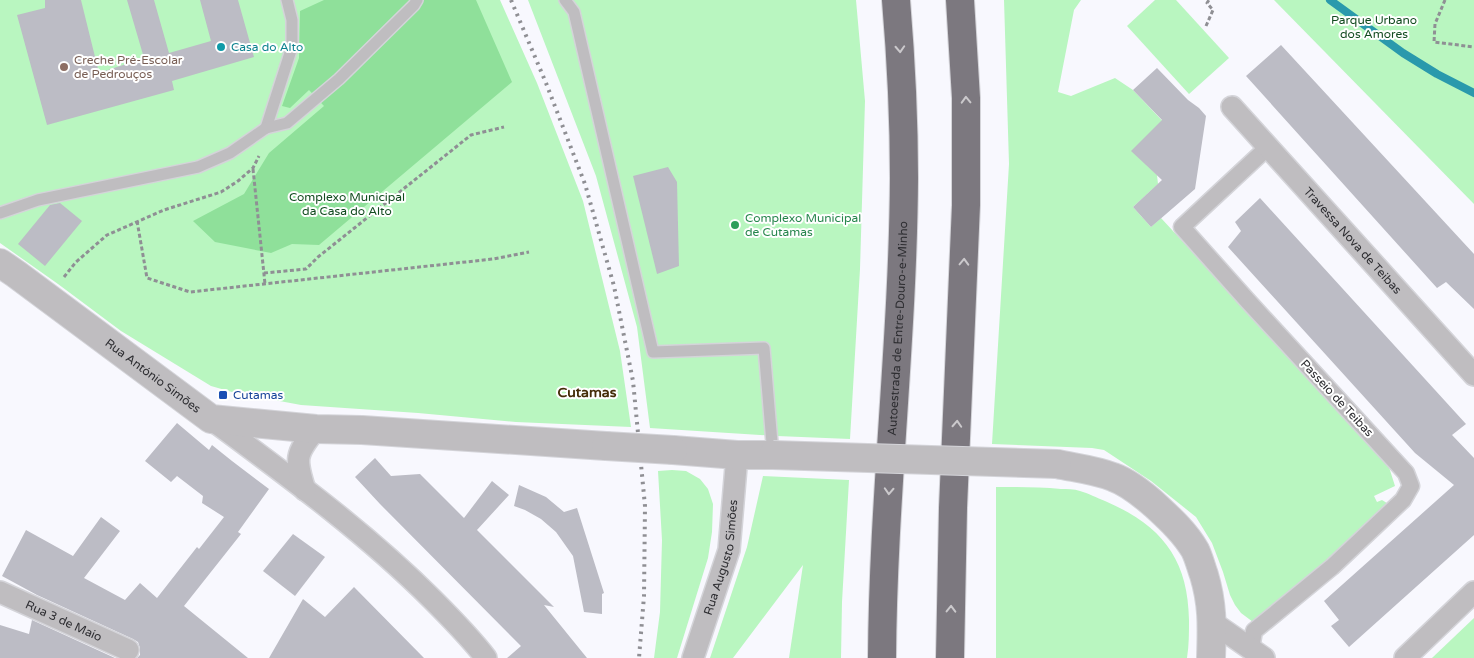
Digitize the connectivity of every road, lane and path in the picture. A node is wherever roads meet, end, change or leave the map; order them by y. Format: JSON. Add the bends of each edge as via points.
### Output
{"nodes":[{"id":1,"x":287,"y":0,"type":"edge"},
{"id":2,"x":417,"y":0,"type":"edge"},
{"id":3,"x":565,"y":0,"type":"edge"},
{"id":4,"x":896,"y":0,"type":"edge"},
{"id":5,"x":960,"y":0,"type":"edge"},
{"id":6,"x":1209,"y":0,"type":"edge"},
{"id":7,"x":1445,"y":0,"type":"edge"},
{"id":8,"x":1206,"y":26,"type":"dead end"},
{"id":9,"x":1474,"y":47,"type":"edge"},
{"id":10,"x":1232,"y":107,"type":"dead end"},
{"id":11,"x":504,"y":127,"type":"dead end"},
{"id":12,"x":266,"y":128,"type":"junction"},
{"id":13,"x":1268,"y":146,"type":"junction"},
{"id":14,"x":253,"y":168,"type":"junction"},
{"id":15,"x":0,"y":213,"type":"edge"},
{"id":16,"x":137,"y":222,"type":"junction"},
{"id":17,"x":529,"y":252,"type":"dead end"},
{"id":18,"x":0,"y":263,"type":"edge"},
{"id":19,"x":264,"y":273,"type":"junction"},
{"id":20,"x":266,"y":284,"type":"junction"},
{"id":21,"x":48,"y":297,"type":"junction"},
{"id":22,"x":1474,"y":375,"type":"edge"},
{"id":23,"x":211,"y":419,"type":"junction"},
{"id":24,"x":316,"y":429,"type":"junction"},
{"id":25,"x":737,"y":454,"type":"junction"},
{"id":26,"x":773,"y":456,"type":"junction"},
{"id":27,"x":305,"y":490,"type":"junction"},
{"id":28,"x":0,"y":592,"type":"edge"},
{"id":29,"x":1474,"y":592,"type":"edge"},
{"id":30,"x":1212,"y":622,"type":"junction"},
{"id":31,"x":128,"y":650,"type":"dead end"},
{"id":32,"x":1258,"y":653,"type":"edge"},
{"id":33,"x":486,"y":658,"type":"edge"},
{"id":34,"x":693,"y":658,"type":"edge"},
{"id":35,"x":882,"y":658,"type":"edge"},
{"id":36,"x":950,"y":658,"type":"edge"},
{"id":37,"x":1211,"y":658,"type":"edge"},
{"id":38,"x":1405,"y":658,"type":"edge"}],
"edges":[{"from":1,"to":12,"type":"lane","via":[[292,20],[292,46]]},
{"from":2,"to":12,"type":"lane","via":[[339,79],[287,124]]},
{"from":3,"to":26,"type":"lane","via":[[574,12],[653,352],[764,348]]},
{"from":4,"to":35,"type":"highway","name":"Autoestrada de Entre-Douro-e-Minho","one_way":true,"via":[[904,180]]},
{"from":36,"to":5,"type":"highway","one_way":true,"via":[[966,205],[966,98]]},
{"from":6,"to":8,"type":"path","via":[[1207,3],[1213,10]]},
{"from":7,"to":9,"type":"path","via":[[1435,24],[1434,42]]},
{"from":10,"to":13,"type":"street","name":"Travessa Nova de Teibas"},
{"from":11,"to":19,"type":"path","via":[[471,135],[306,269]]},
{"from":12,"to":14,"type":"path","via":[[264,146]]},
{"from":12,"to":15,"type":"lane","via":[[230,153],[198,167],[38,200]]},
{"from":13,"to":22,"type":"street","name":"Travessa Nova de Teibas"},
{"from":13,"to":32,"type":"street","name":"Passeio de Teibas","via":[[1182,227],[1406,473],[1411,486],[1403,500],[1332,567],[1254,631]]},
{"from":14,"to":16,"type":"path","via":[[221,192]]},
{"from":14,"to":19,"type":"path"},
{"from":16,"to":20,"type":"path","via":[[147,278],[190,292]]},
{"from":16,"to":21,"type":"path","via":[[108,235],[76,262]]},
{"from":17,"to":20,"type":"path","via":[[493,259]]},
{"from":18,"to":21,"type":"street","name":"Rua António Simões"},
{"from":19,"to":20,"type":"path"},
{"from":21,"to":23,"type":"street","name":"Rua António Simões"},
{"from":23,"to":24,"type":"street"},
{"from":23,"to":27,"type":"street","name":"Rua António Simões"},
{"from":24,"to":25,"type":"street","bridge":true},
{"from":24,"to":27,"type":"street","via":[[299,453]]},
{"from":25,"to":26,"type":"street"},
{"from":25,"to":34,"type":"street","name":"Rua Augusto Simões","via":[[729,550]]},
{"from":26,"to":30,"type":"street","bridge":true,"via":[[1058,464],[1116,478],[1170,519],[1195,550],[1208,591]]},
{"from":27,"to":33,"type":"street","name":"Rua António Simões","via":[[374,544],[413,580]]},
{"from":28,"to":31,"type":"street","name":"Rua 3 de Maio"},
{"from":29,"to":38,"type":"street"},
{"from":30,"to":32,"type":"street"},
{"from":30,"to":37,"type":"street"}]}
